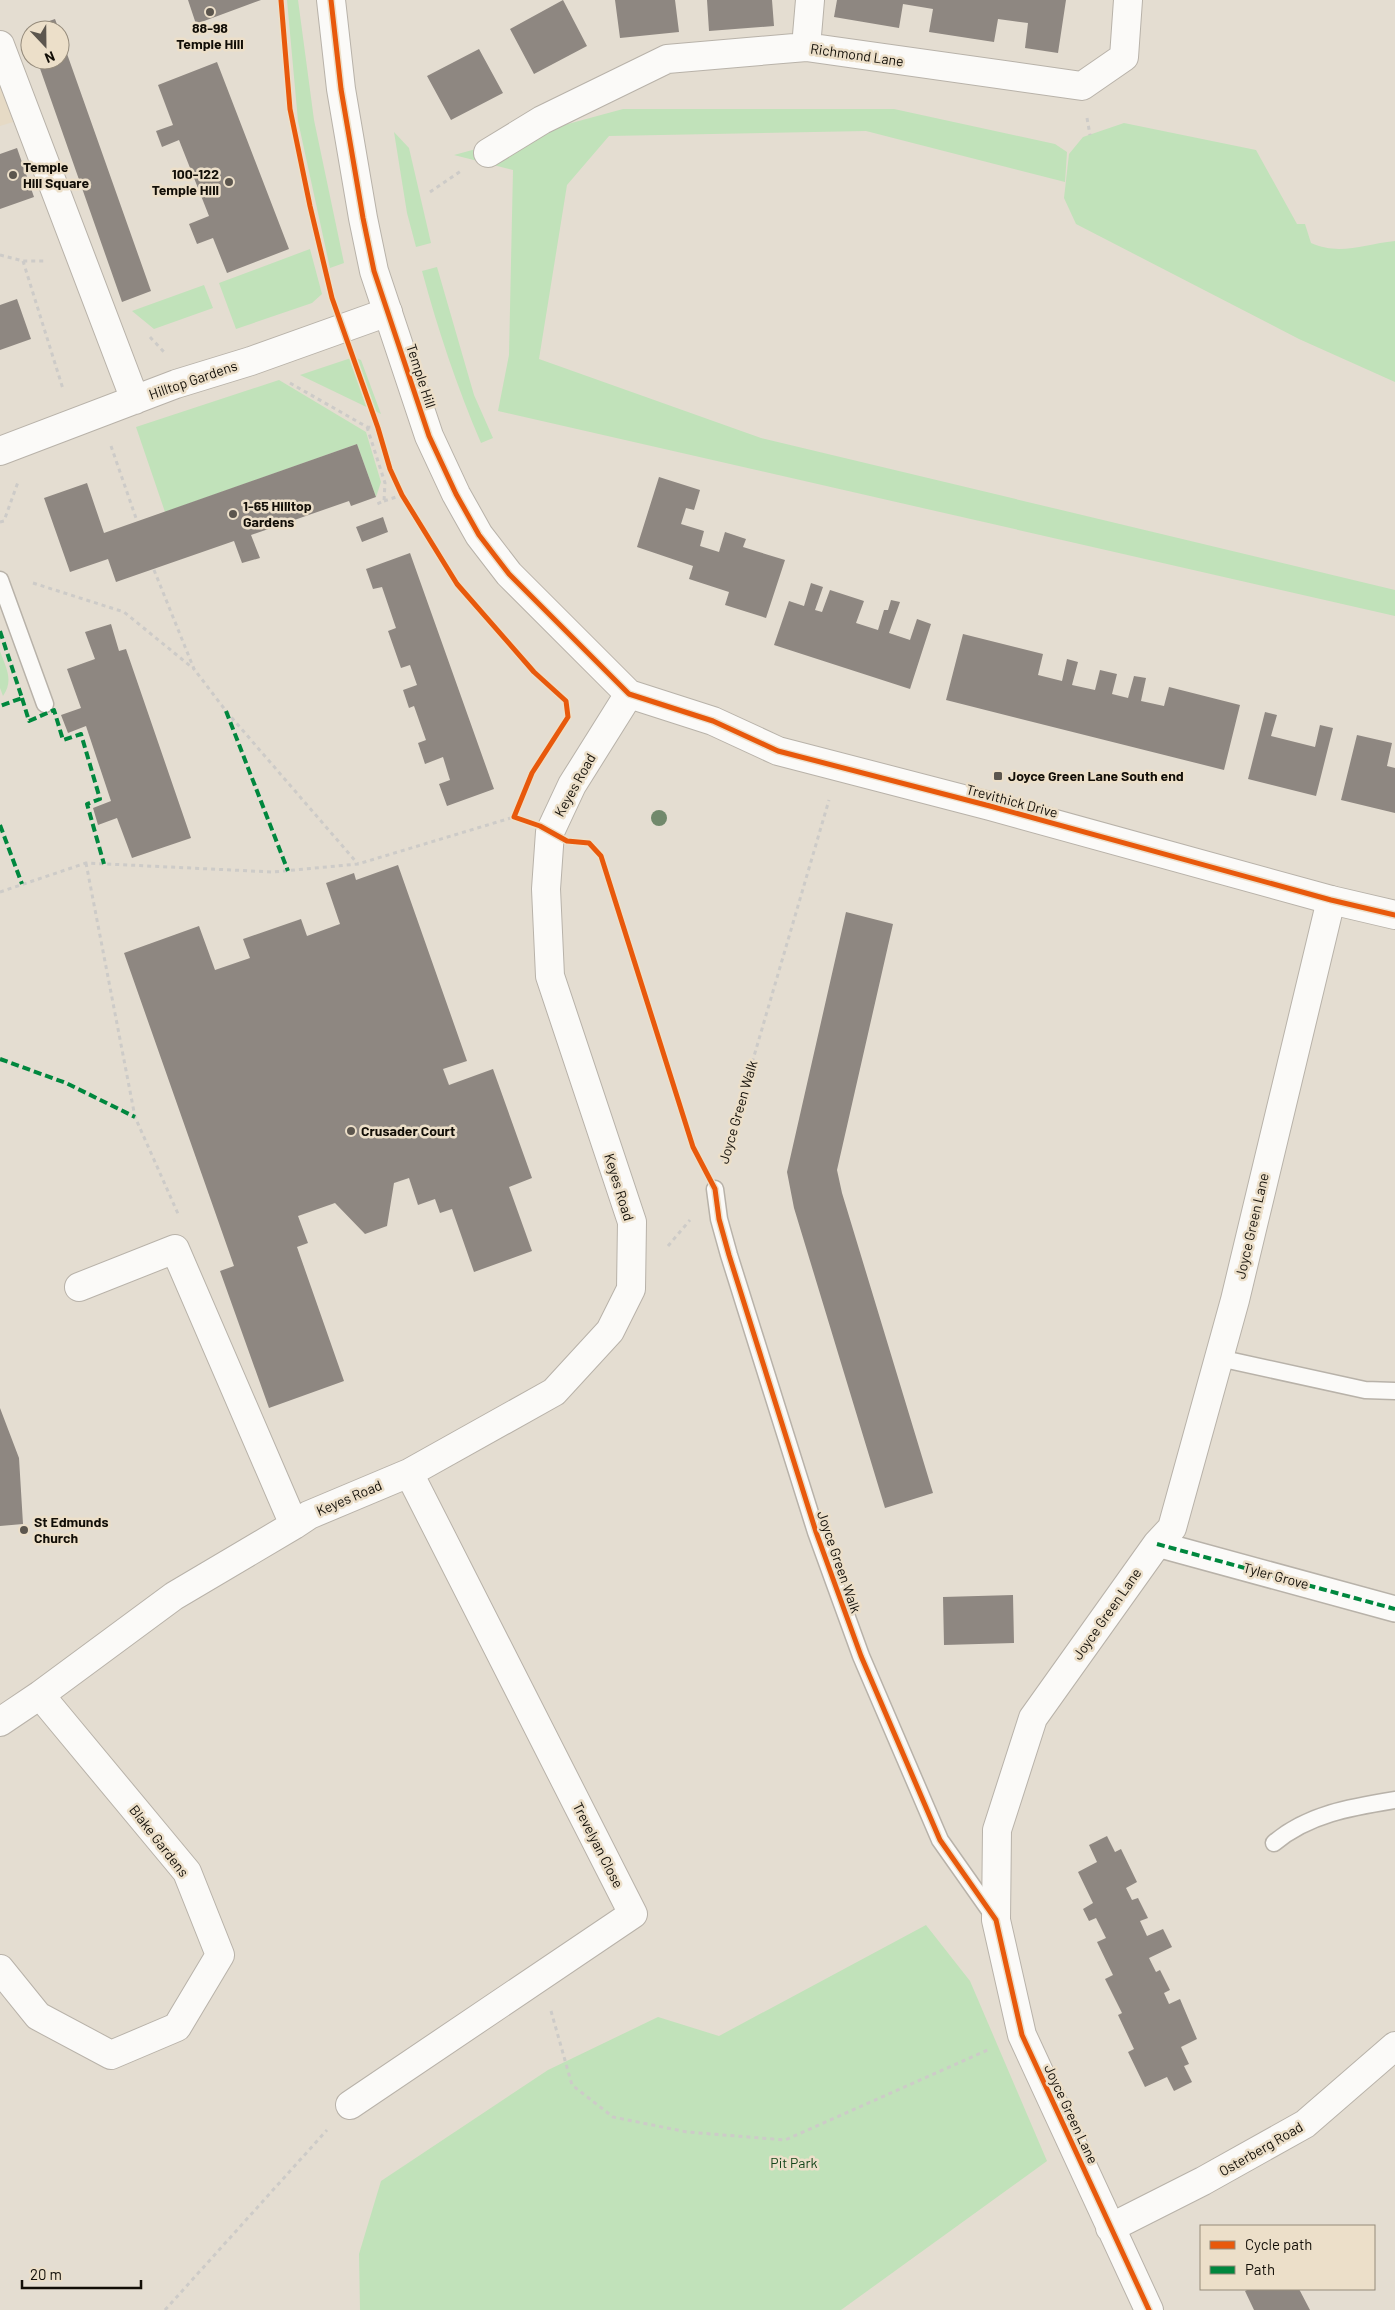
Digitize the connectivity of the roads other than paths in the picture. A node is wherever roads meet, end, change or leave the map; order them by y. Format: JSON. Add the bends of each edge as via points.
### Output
{"nodes":[{"id":1,"x":331,"y":0,"type":"edge"},
{"id":2,"x":810,"y":0,"type":"edge"},
{"id":3,"x":1128,"y":0,"type":"edge"},
{"id":4,"x":0,"y":45,"type":"edge"},
{"id":5,"x":806,"y":47,"type":"junction"},
{"id":6,"x":488,"y":153,"type":"dead end"},
{"id":7,"x":388,"y":312,"type":"junction"},
{"id":8,"x":135,"y":400,"type":"junction"},
{"id":9,"x":0,"y":451,"type":"edge"},
{"id":10,"x":1,"y":583,"type":"edge"},
{"id":11,"x":629,"y":694,"type":"junction"},
{"id":12,"x":45,"y":704,"type":"dead end"},
{"id":13,"x":1331,"y":900,"type":"junction"},
{"id":14,"x":1395,"y":914,"type":"edge"},
{"id":15,"x":716,"y":1189,"type":"road end"},
{"id":16,"x":79,"y":1287,"type":"dead end"},
{"id":17,"x":1219,"y":1358,"type":"junction"},
{"id":18,"x":1395,"y":1391,"type":"edge"},
{"id":19,"x":409,"y":1473,"type":"junction"},
{"id":20,"x":294,"y":1525,"type":"junction"},
{"id":21,"x":1157,"y":1544,"type":"junction"},
{"id":22,"x":1395,"y":1609,"type":"edge"},
{"id":23,"x":40,"y":1695,"type":"junction"},
{"id":24,"x":0,"y":1722,"type":"edge"},
{"id":25,"x":1395,"y":1800,"type":"edge"},
{"id":26,"x":1274,"y":1843,"type":"dead end"},
{"id":27,"x":996,"y":1920,"type":"junction"},
{"id":28,"x":0,"y":1969,"type":"edge"},
{"id":29,"x":1395,"y":2046,"type":"edge"},
{"id":30,"x":350,"y":2104,"type":"road end"},
{"id":31,"x":1110,"y":2228,"type":"junction"},
{"id":32,"x":1149,"y":2310,"type":"edge"}],
"edges":[{"from":1,"to":7,"type":"street","name":"Temple Hill","via":[[340,89],[363,218],[374,271]]},
{"from":2,"to":5,"type":"street"},
{"from":3,"to":5,"type":"street","name":"Richmond Lane","via":[[1124,56],[1082,86]]},
{"from":4,"to":8,"type":"street"},
{"from":5,"to":6,"type":"street","name":"Richmond Lane","via":[[667,59],[542,120]]},
{"from":7,"to":8,"type":"street","name":"Hilltop Gardens"},
{"from":7,"to":11,"type":"street","name":"Temple Hill","via":[[428,436],[479,535],[509,574]]},
{"from":8,"to":9,"type":"street","name":"Hilltop Gardens"},
{"from":10,"to":12,"type":"lane"},
{"from":11,"to":13,"type":"street","name":"Trevithick Drive","via":[[713,721],[778,751],[838,769],[990,806]]},
{"from":11,"to":19,"type":"street","name":"Keyes Road","via":[[572,785],[550,832],[546,889],[550,976],[632,1222],[631,1289],[610,1331],[554,1392]]},
{"from":13,"to":14,"type":"street","name":"Trevithick Drive"},
{"from":13,"to":17,"type":"street","name":"Joyce Green Lane","via":[[1236,1300]]},
{"from":15,"to":27,"type":"lane","name":"Joyce Green Walk","via":[[719,1219],[729,1254],[816,1532],[848,1622],[940,1840]]},
{"from":16,"to":20,"type":"street","via":[[175,1249]]},
{"from":17,"to":18,"type":"lane","via":[[1365,1390]]},
{"from":17,"to":21,"type":"street","name":"Joyce Green Lane","via":[[1172,1528]]},
{"from":19,"to":20,"type":"street","name":"Keyes Road","via":[[309,1514]]},
{"from":19,"to":30,"type":"street","name":"Trevelyan Close","via":[[633,1914]]},
{"from":20,"to":23,"type":"street","name":"Keyes Road","via":[[174,1596]]},
{"from":21,"to":22,"type":"street","name":"Tyler Grove"},
{"from":21,"to":27,"type":"street","name":"Joyce Green Lane","via":[[1033,1718],[997,1830]]},
{"from":23,"to":24,"type":"street","name":"Keyes Road"},
{"from":23,"to":28,"type":"street","name":"Blake Gardens","via":[[187,1872],[220,1956],[177,2027],[111,2054],[38,2016]]},
{"from":25,"to":26,"type":"lane","via":[[1338,1810],[1311,1819],[1290,1829]]},
{"from":27,"to":31,"type":"street","name":"Joyce Green Lane","via":[[1022,2035]]},
{"from":29,"to":31,"type":"street","name":"Osterberg Road","via":[[1305,2124]]},
{"from":31,"to":32,"type":"street","name":"Joyce Green Lane"}]}
